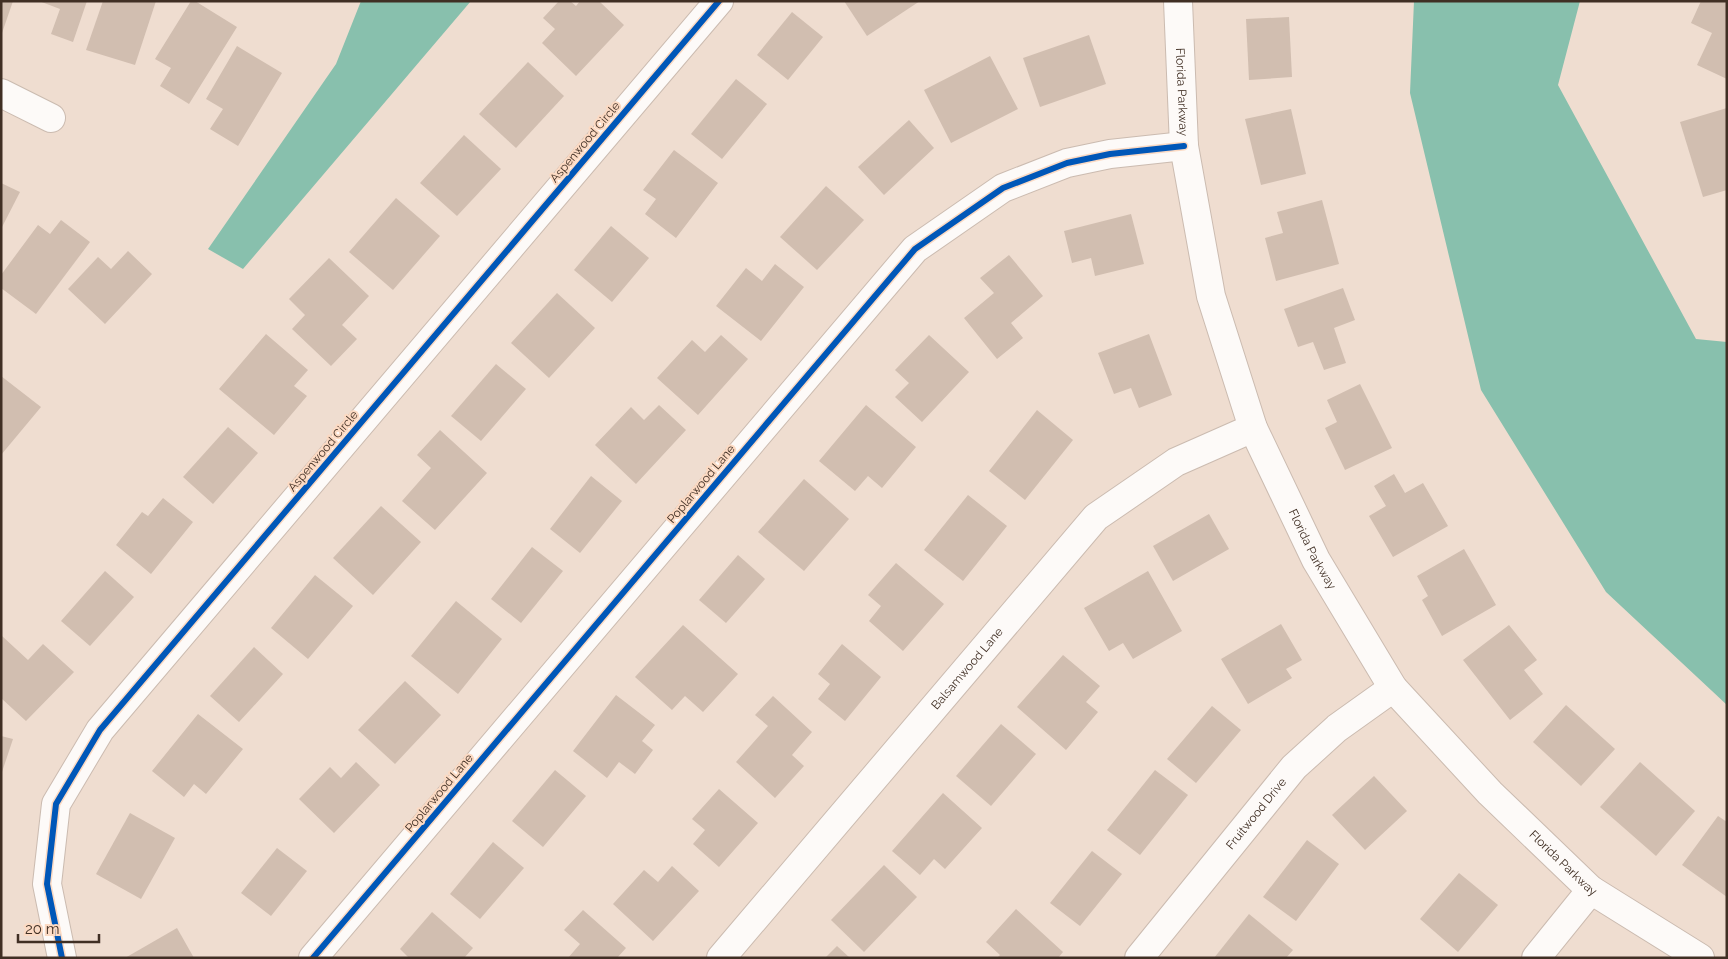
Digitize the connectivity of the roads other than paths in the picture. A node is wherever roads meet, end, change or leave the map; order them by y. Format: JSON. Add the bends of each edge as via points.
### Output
{"nodes":[{"id":1,"x":719,"y":1,"type":"edge"},
{"id":2,"x":1178,"y":1,"type":"edge"},
{"id":3,"x":1,"y":93,"type":"edge"},
{"id":4,"x":51,"y":118,"type":"dead end"},
{"id":5,"x":1184,"y":146,"type":"junction"},
{"id":6,"x":1253,"y":428,"type":"junction"},
{"id":7,"x":1393,"y":688,"type":"junction"},
{"id":8,"x":1591,"y":890,"type":"junction"},
{"id":9,"x":62,"y":958,"type":"edge"},
{"id":10,"x":314,"y":958,"type":"edge"},
{"id":11,"x":721,"y":958,"type":"edge"},
{"id":12,"x":1138,"y":958,"type":"edge"},
{"id":13,"x":1536,"y":958,"type":"edge"},
{"id":14,"x":1700,"y":958,"type":"edge"}],
"edges":[{"from":1,"to":9,"type":"street","name":"Aspenwood Circle","via":[[100,730],[56,804],[47,884]]},
{"from":2,"to":5,"type":"street","name":"Florida Parkway"},
{"from":3,"to":4,"type":"street"},
{"from":5,"to":6,"type":"street","name":"Florida Parkway","via":[[1211,296]]},
{"from":5,"to":10,"type":"street","name":"Poplarwood Lane","via":[[1110,154],[1067,164],[1003,188],[916,249]]},
{"from":6,"to":7,"type":"street","name":"Florida Parkway","via":[[1316,560]]},
{"from":6,"to":11,"type":"street","name":"Balsamwood Lane","via":[[1176,462],[1096,517]]},
{"from":7,"to":8,"type":"street","name":"Florida Parkway","via":[[1490,794]]},
{"from":7,"to":12,"type":"street","name":"Fruitwood Drive","via":[[1337,728],[1294,767]]},
{"from":8,"to":13,"type":"street"},
{"from":8,"to":14,"type":"street","name":"Florida Parkway"}]}
